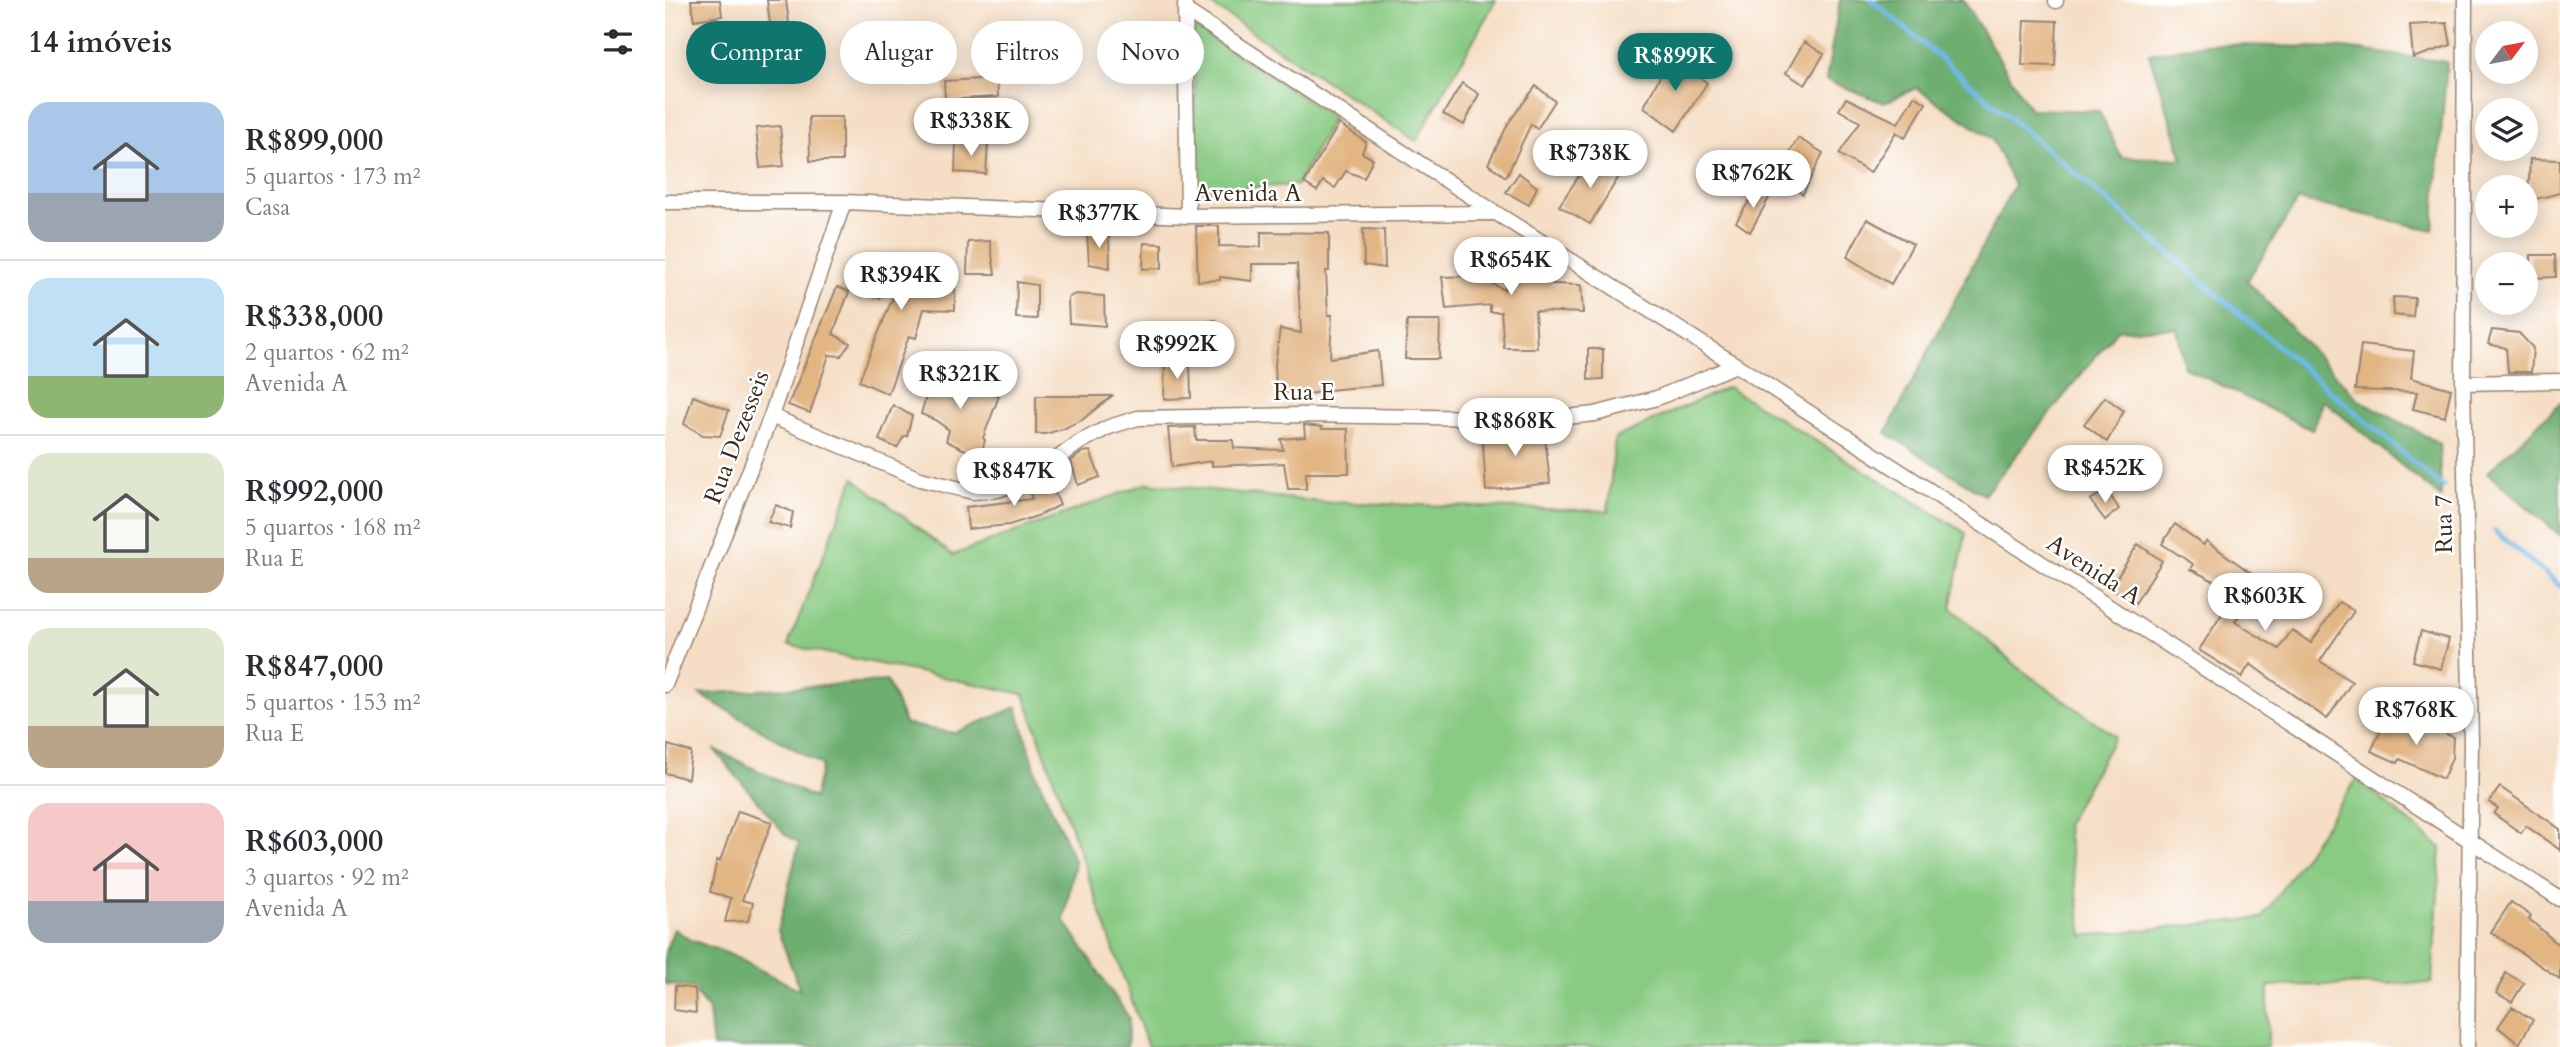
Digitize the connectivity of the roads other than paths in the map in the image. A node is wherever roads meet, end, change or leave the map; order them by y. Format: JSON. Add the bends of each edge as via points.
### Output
{"nodes":[{"id":1,"x":2465,"y":0,"type":"edge"},
{"id":2,"x":1185,"y":5,"type":"edge"},
{"id":3,"x":665,"y":202,"type":"edge"},
{"id":4,"x":844,"y":202,"type":"junction"},
{"id":5,"x":1496,"y":214,"type":"junction"},
{"id":6,"x":1188,"y":216,"type":"junction"},
{"id":7,"x":1736,"y":365,"type":"junction"},
{"id":8,"x":2560,"y":381,"type":"edge"},
{"id":9,"x":2463,"y":383,"type":"junction"},
{"id":10,"x":771,"y":416,"type":"junction"},
{"id":11,"x":665,"y":685,"type":"edge"},
{"id":12,"x":2469,"y":840,"type":"junction"},
{"id":13,"x":2560,"y":899,"type":"edge"},
{"id":14,"x":2467,"y":1047,"type":"edge"}],
"edges":[{"from":1,"to":9,"type":"street","name":"Rua 7"},
{"from":2,"to":5,"type":"street","name":"Avenida A"},
{"from":2,"to":6,"type":"street"},
{"from":3,"to":4,"type":"street","name":"Avenida A"},
{"from":4,"to":6,"type":"street","name":"Avenida A"},
{"from":4,"to":10,"type":"street","name":"Rua Dezesseis"},
{"from":5,"to":6,"type":"street","name":"Avenida A"},
{"from":5,"to":7,"type":"street","name":"Avenida A"},
{"from":7,"to":10,"type":"street","name":"Rua E","via":[[1657,398],[1595,414],[1547,419],[1139,418],[1080,442],[1015,484],[973,492],[920,479]]},
{"from":7,"to":12,"type":"street","name":"Avenida A"},
{"from":8,"to":9,"type":"street"},
{"from":9,"to":12,"type":"street","name":"Rua 7"},
{"from":10,"to":11,"type":"street","name":"Rua Dezesseis"},
{"from":12,"to":13,"type":"street","name":"Avenida A"},
{"from":12,"to":14,"type":"street","name":"Rua 7"}]}
